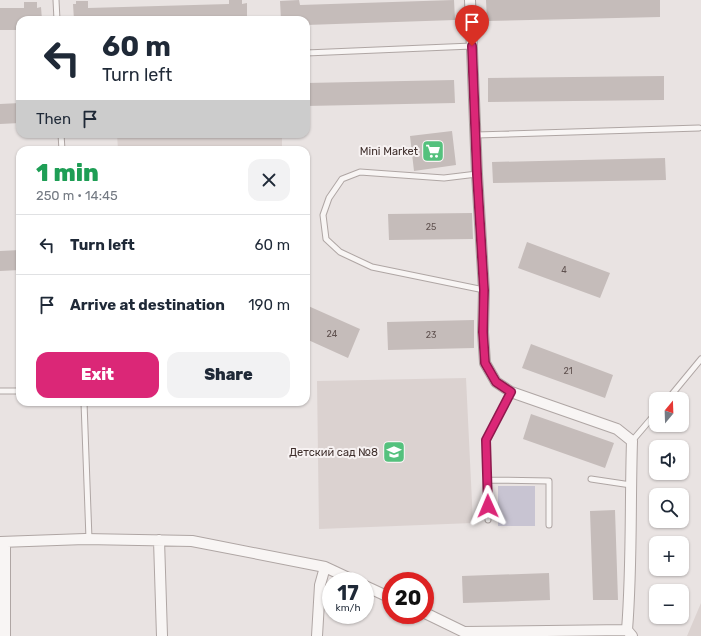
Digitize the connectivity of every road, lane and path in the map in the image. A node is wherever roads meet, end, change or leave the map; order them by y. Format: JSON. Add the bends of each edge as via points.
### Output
{"nodes":[{"id":1,"x":56,"y":0,"type":"edge"},
{"id":2,"x":470,"y":0,"type":"edge"},
{"id":3,"x":57,"y":16,"type":"edge"},
{"id":4,"x":472,"y":46,"type":"junction"},
{"id":5,"x":310,"y":53,"type":"edge"},
{"id":6,"x":699,"y":128,"type":"dead end"},
{"id":7,"x":476,"y":135,"type":"junction"},
{"id":8,"x":477,"y":174,"type":"junction"},
{"id":9,"x":484,"y":290,"type":"junction"},
{"id":10,"x":701,"y":360,"type":"edge"},
{"id":11,"x":0,"y":391,"type":"edge"},
{"id":12,"x":16,"y":391,"type":"edge"},
{"id":13,"x":511,"y":392,"type":"junction"},
{"id":14,"x":674,"y":392,"type":"edge"},
{"id":15,"x":84,"y":406,"type":"edge"},
{"id":16,"x":649,"y":421,"type":"edge"},
{"id":17,"x":632,"y":442,"type":"junction"},
{"id":18,"x":591,"y":479,"type":"dead end"},
{"id":19,"x":487,"y":480,"type":"junction"},
{"id":20,"x":631,"y":485,"type":"junction"},
{"id":21,"x":488,"y":520,"type":"dead end"},
{"id":22,"x":549,"y":525,"type":"dead end"},
{"id":23,"x":89,"y":539,"type":"junction"},
{"id":24,"x":159,"y":540,"type":"junction"},
{"id":25,"x":2,"y":542,"type":"edge"},
{"id":26,"x":325,"y":567,"type":"junction"},
{"id":27,"x":336,"y":572,"type":"edge"},
{"id":28,"x":434,"y":618,"type":"edge"},
{"id":29,"x":630,"y":633,"type":"edge"},
{"id":30,"x":464,"y":634,"type":"edge"},
{"id":31,"x":6,"y":636,"type":"edge"},
{"id":32,"x":162,"y":636,"type":"edge"},
{"id":33,"x":317,"y":636,"type":"edge"}],
"edges":[{"from":1,"to":3,"type":"lane"},
{"from":2,"to":4,"type":"street"},
{"from":4,"to":5,"type":"lane"},
{"from":4,"to":7,"type":"street"},
{"from":6,"to":7,"type":"lane"},
{"from":7,"to":8,"type":"street"},
{"from":8,"to":9,"type":"street"},
{"from":8,"to":9,"type":"lane","via":[[444,178],[360,172],[342,180],[328,198],[323,215],[326,239],[340,252],[372,267]]},
{"from":9,"to":13,"type":"street","via":[[485,363],[496,382]]},
{"from":10,"to":14,"type":"lane"},
{"from":11,"to":12,"type":"lane"},
{"from":13,"to":17,"type":"street","via":[[617,429]]},
{"from":13,"to":19,"type":"lane","via":[[486,440]]},
{"from":15,"to":23,"type":"lane"},
{"from":16,"to":17,"type":"lane"},
{"from":17,"to":20,"type":"street"},
{"from":18,"to":20,"type":"lane"},
{"from":19,"to":21,"type":"lane"},
{"from":19,"to":22,"type":"lane","via":[[549,481]]},
{"from":20,"to":29,"type":"street"},
{"from":23,"to":24,"type":"street"},
{"from":23,"to":25,"type":"street"},
{"from":24,"to":26,"type":"street","via":[[192,541]]},
{"from":24,"to":32,"type":"street"},
{"from":25,"to":31,"type":"street"},
{"from":26,"to":27,"type":"street"},
{"from":26,"to":33,"type":"street","via":[[320,585]]},
{"from":28,"to":30,"type":"street"},
{"from":29,"to":30,"type":"street"}]}
